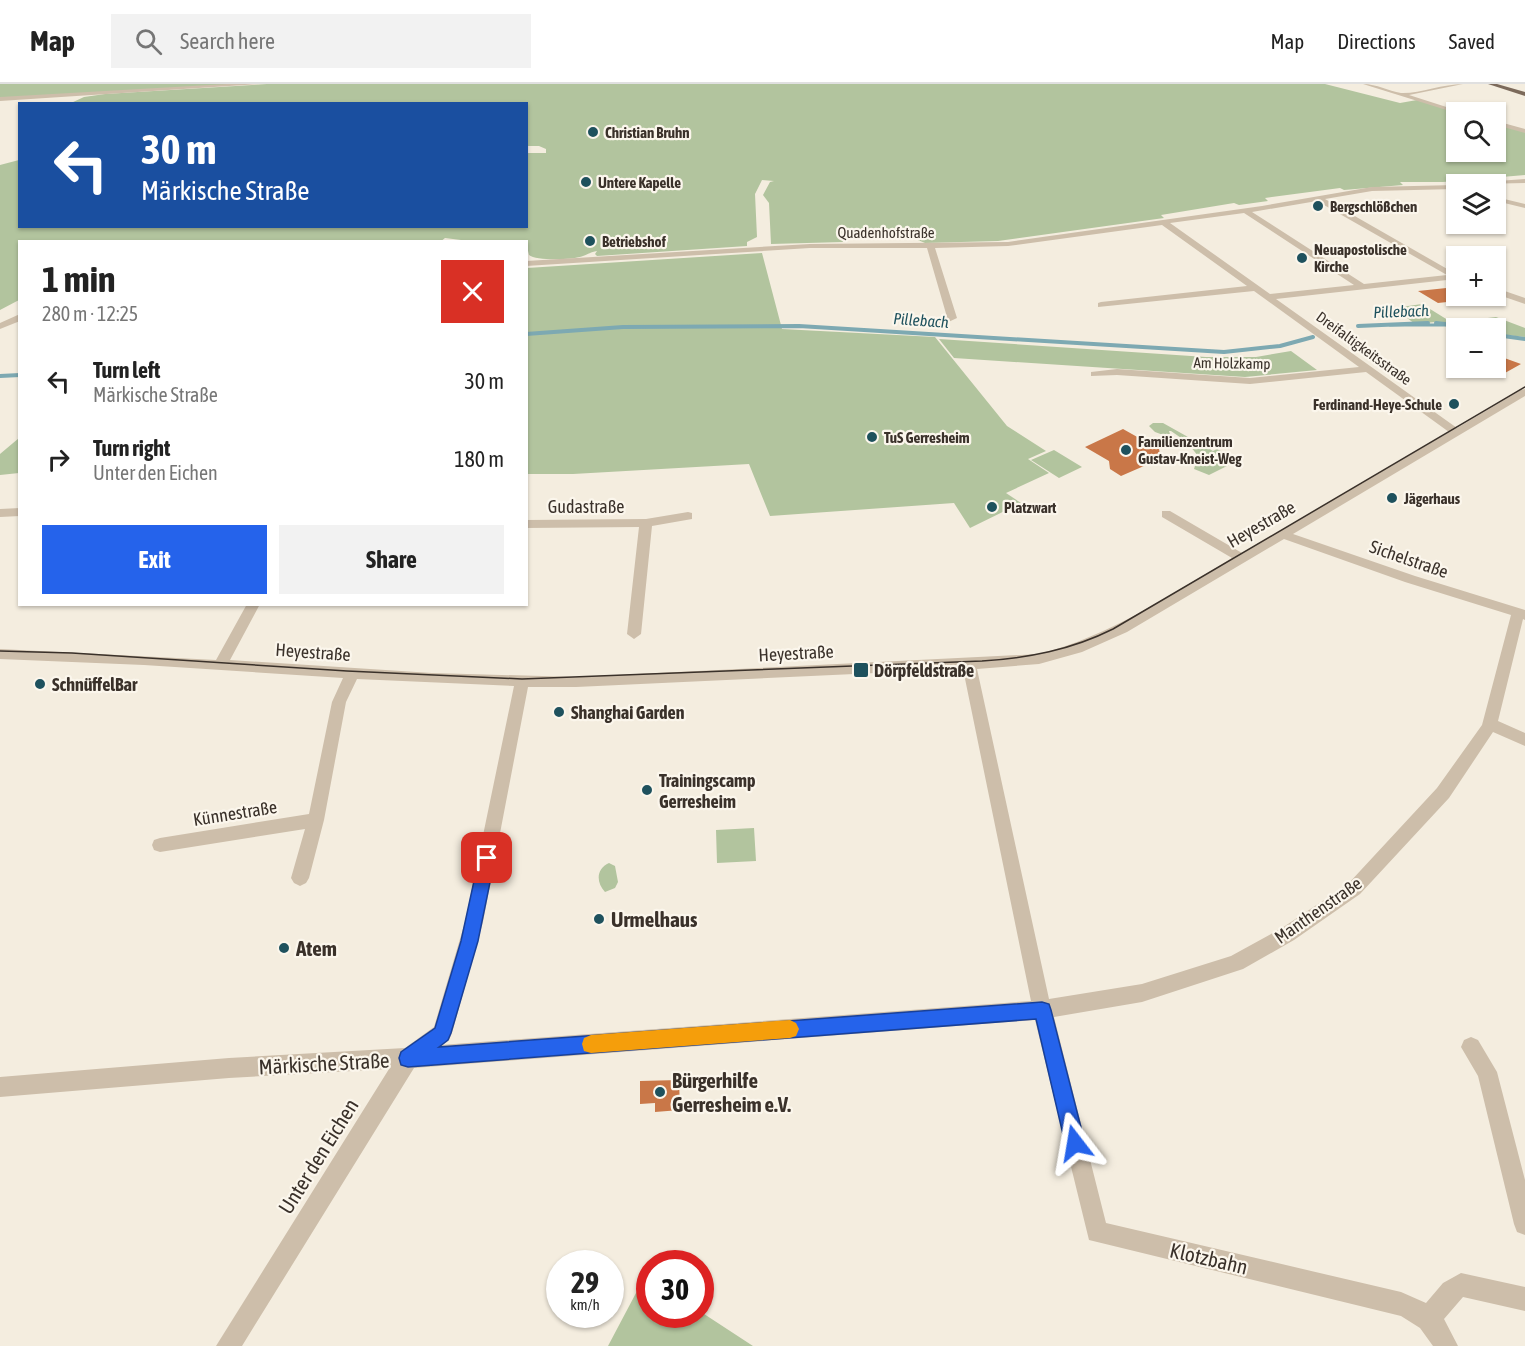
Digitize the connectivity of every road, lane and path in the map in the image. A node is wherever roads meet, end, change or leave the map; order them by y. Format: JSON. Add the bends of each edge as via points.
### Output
{"nodes":[{"id":1,"x":256,"y":84,"type":"edge"},
{"id":2,"x":1366,"y":84,"type":"edge"},
{"id":3,"x":1460,"y":84,"type":"edge"},
{"id":4,"x":1491,"y":84,"type":"edge"},
{"id":5,"x":1525,"y":94,"type":"edge"},
{"id":6,"x":1402,"y":95,"type":"junction"},
{"id":7,"x":0,"y":99,"type":"edge"},
{"id":8,"x":1446,"y":108,"type":"edge"},
{"id":9,"x":1506,"y":126,"type":"edge"},
{"id":10,"x":1525,"y":131,"type":"edge"},
{"id":11,"x":1525,"y":181,"type":"edge"},
{"id":12,"x":1506,"y":182,"type":"edge"},
{"id":13,"x":1446,"y":187,"type":"edge"},
{"id":14,"x":1317,"y":198,"type":"junction"},
{"id":15,"x":1506,"y":201,"type":"edge"},
{"id":16,"x":1525,"y":206,"type":"edge"},
{"id":17,"x":1243,"y":209,"type":"junction"},
{"id":18,"x":1162,"y":221,"type":"junction"},
{"id":19,"x":930,"y":246,"type":"junction"},
{"id":20,"x":528,"y":264,"type":"edge"},
{"id":21,"x":1446,"y":271,"type":"edge"},
{"id":22,"x":1446,"y":278,"type":"edge"},
{"id":23,"x":1361,"y":286,"type":"junction"},
{"id":24,"x":1255,"y":288,"type":"junction"},
{"id":25,"x":1506,"y":294,"type":"edge"},
{"id":26,"x":1267,"y":297,"type":"junction"},
{"id":27,"x":1525,"y":301,"type":"edge"},
{"id":28,"x":1101,"y":305,"type":"dead end"},
{"id":29,"x":18,"y":318,"type":"edge"},
{"id":30,"x":942,"y":322,"type":"dead end"},
{"id":31,"x":0,"y":326,"type":"edge"},
{"id":32,"x":1367,"y":369,"type":"junction"},
{"id":33,"x":1095,"y":374,"type":"dead end"},
{"id":34,"x":1525,"y":392,"type":"edge"},
{"id":35,"x":1456,"y":432,"type":"junction"},
{"id":36,"x":18,"y":512,"type":"edge"},
{"id":37,"x":0,"y":513,"type":"edge"},
{"id":38,"x":1166,"y":514,"type":"dead end"},
{"id":39,"x":688,"y":516,"type":"dead end"},
{"id":40,"x":528,"y":524,"type":"edge"},
{"id":41,"x":646,"y":524,"type":"junction"},
{"id":42,"x":1282,"y":534,"type":"junction"},
{"id":43,"x":1241,"y":558,"type":"junction"},
{"id":44,"x":253,"y":606,"type":"edge"},
{"id":45,"x":1522,"y":614,"type":"edge"},
{"id":46,"x":634,"y":634,"type":"dead end"},
{"id":47,"x":0,"y":654,"type":"edge"},
{"id":48,"x":219,"y":665,"type":"junction"},
{"id":49,"x":969,"y":665,"type":"junction"},
{"id":50,"x":352,"y":675,"type":"junction"},
{"id":51,"x":522,"y":682,"type":"junction"},
{"id":52,"x":1490,"y":724,"type":"junction"},
{"id":53,"x":1525,"y":740,"type":"edge"},
{"id":54,"x":316,"y":820,"type":"junction"},
{"id":55,"x":160,"y":845,"type":"dead end"},
{"id":56,"x":300,"y":878,"type":"dead end"},
{"id":57,"x":1042,"y":1010,"type":"junction"},
{"id":58,"x":1471,"y":1047,"type":"dead end"},
{"id":59,"x":408,"y":1058,"type":"junction"},
{"id":60,"x":0,"y":1086,"type":"edge"},
{"id":61,"x":1525,"y":1224,"type":"edge"},
{"id":62,"x":1525,"y":1299,"type":"edge"},
{"id":63,"x":1429,"y":1319,"type":"junction"},
{"id":64,"x":228,"y":1346,"type":"edge"},
{"id":65,"x":1446,"y":1346,"type":"edge"}],
"edges":[{"from":1,"to":7,"type":"street"},
{"from":2,"to":6,"type":"street"},
{"from":3,"to":6,"type":"street"},
{"from":4,"to":5,"type":"main road"},
{"from":6,"to":8,"type":"street"},
{"from":9,"to":10,"type":"street"},
{"from":11,"to":12,"type":"street"},
{"from":13,"to":14,"type":"street","name":"Quadenhofstraße","via":[[1382,188]]},
{"from":14,"to":17,"type":"street","name":"Quadenhofstraße"},
{"from":14,"to":21,"type":"street"},
{"from":15,"to":16,"type":"street"},
{"from":17,"to":18,"type":"street","name":"Quadenhofstraße"},
{"from":17,"to":23,"type":"street"},
{"from":18,"to":19,"type":"street","name":"Quadenhofstraße","via":[[1016,243]]},
{"from":18,"to":24,"type":"street","name":"Dreifaltigkeitsstraße"},
{"from":19,"to":20,"type":"street","name":"Quadenhofstraße","via":[[799,246]]},
{"from":19,"to":30,"type":"street","via":[[952,318]]},
{"from":22,"to":23,"type":"street"},
{"from":23,"to":26,"type":"street"},
{"from":24,"to":26,"type":"street","name":"Dreifaltigkeitsstraße"},
{"from":24,"to":28,"type":"street"},
{"from":25,"to":27,"type":"street"},
{"from":26,"to":32,"type":"street","name":"Dreifaltigkeitsstraße"},
{"from":29,"to":31,"type":"street"},
{"from":32,"to":33,"type":"street","name":"Am Holzkamp","via":[[1250,381]]},
{"from":32,"to":35,"type":"street","name":"Dreifaltigkeitsstraße"},
{"from":34,"to":35,"type":"street","name":"Heyestraße"},
{"from":35,"to":42,"type":"street","name":"Heyestraße"},
{"from":36,"to":37,"type":"street"},
{"from":38,"to":43,"type":"street"},
{"from":39,"to":41,"type":"street","name":"Gudastraße"},
{"from":40,"to":41,"type":"street","name":"Gudastraße"},
{"from":41,"to":46,"type":"street","name":"Gudastraße"},
{"from":42,"to":43,"type":"street","name":"Heyestraße"},
{"from":42,"to":45,"type":"street","name":"Sichelstraße"},
{"from":43,"to":49,"type":"street","name":"Heyestraße","via":[[1088,645],[1039,659]]},
{"from":44,"to":48,"type":"street"},
{"from":45,"to":52,"type":"street","name":"Manthenstraße"},
{"from":47,"to":48,"type":"street","name":"Heyestraße"},
{"from":48,"to":50,"type":"street","name":"Heyestraße"},
{"from":49,"to":51,"type":"street","name":"Heyestraße"},
{"from":49,"to":57,"type":"street"},
{"from":50,"to":51,"type":"street","name":"Heyestraße"},
{"from":50,"to":54,"type":"street","via":[[339,702]]},
{"from":51,"to":59,"type":"street","name":"Unter den Eichen","via":[[474,922],[442,1033]]},
{"from":52,"to":53,"type":"street"},
{"from":52,"to":57,"type":"street","name":"Manthenstraße","via":[[1443,793],[1354,889],[1288,934],[1236,963],[1142,993]]},
{"from":54,"to":55,"type":"street","name":"Künnestraße"},
{"from":54,"to":56,"type":"street"},
{"from":57,"to":59,"type":"street","name":"Märkische Straße"},
{"from":57,"to":63,"type":"street","name":"Klotzbahn","via":[[1097,1232],[1401,1304]]},
{"from":58,"to":61,"type":"street","via":[[1487,1072]]},
{"from":59,"to":60,"type":"street","name":"Märkische Straße"},
{"from":59,"to":64,"type":"street","name":"Unter den Eichen"},
{"from":62,"to":63,"type":"street","via":[[1461,1285],[1451,1291]]},
{"from":63,"to":65,"type":"street"}]}
